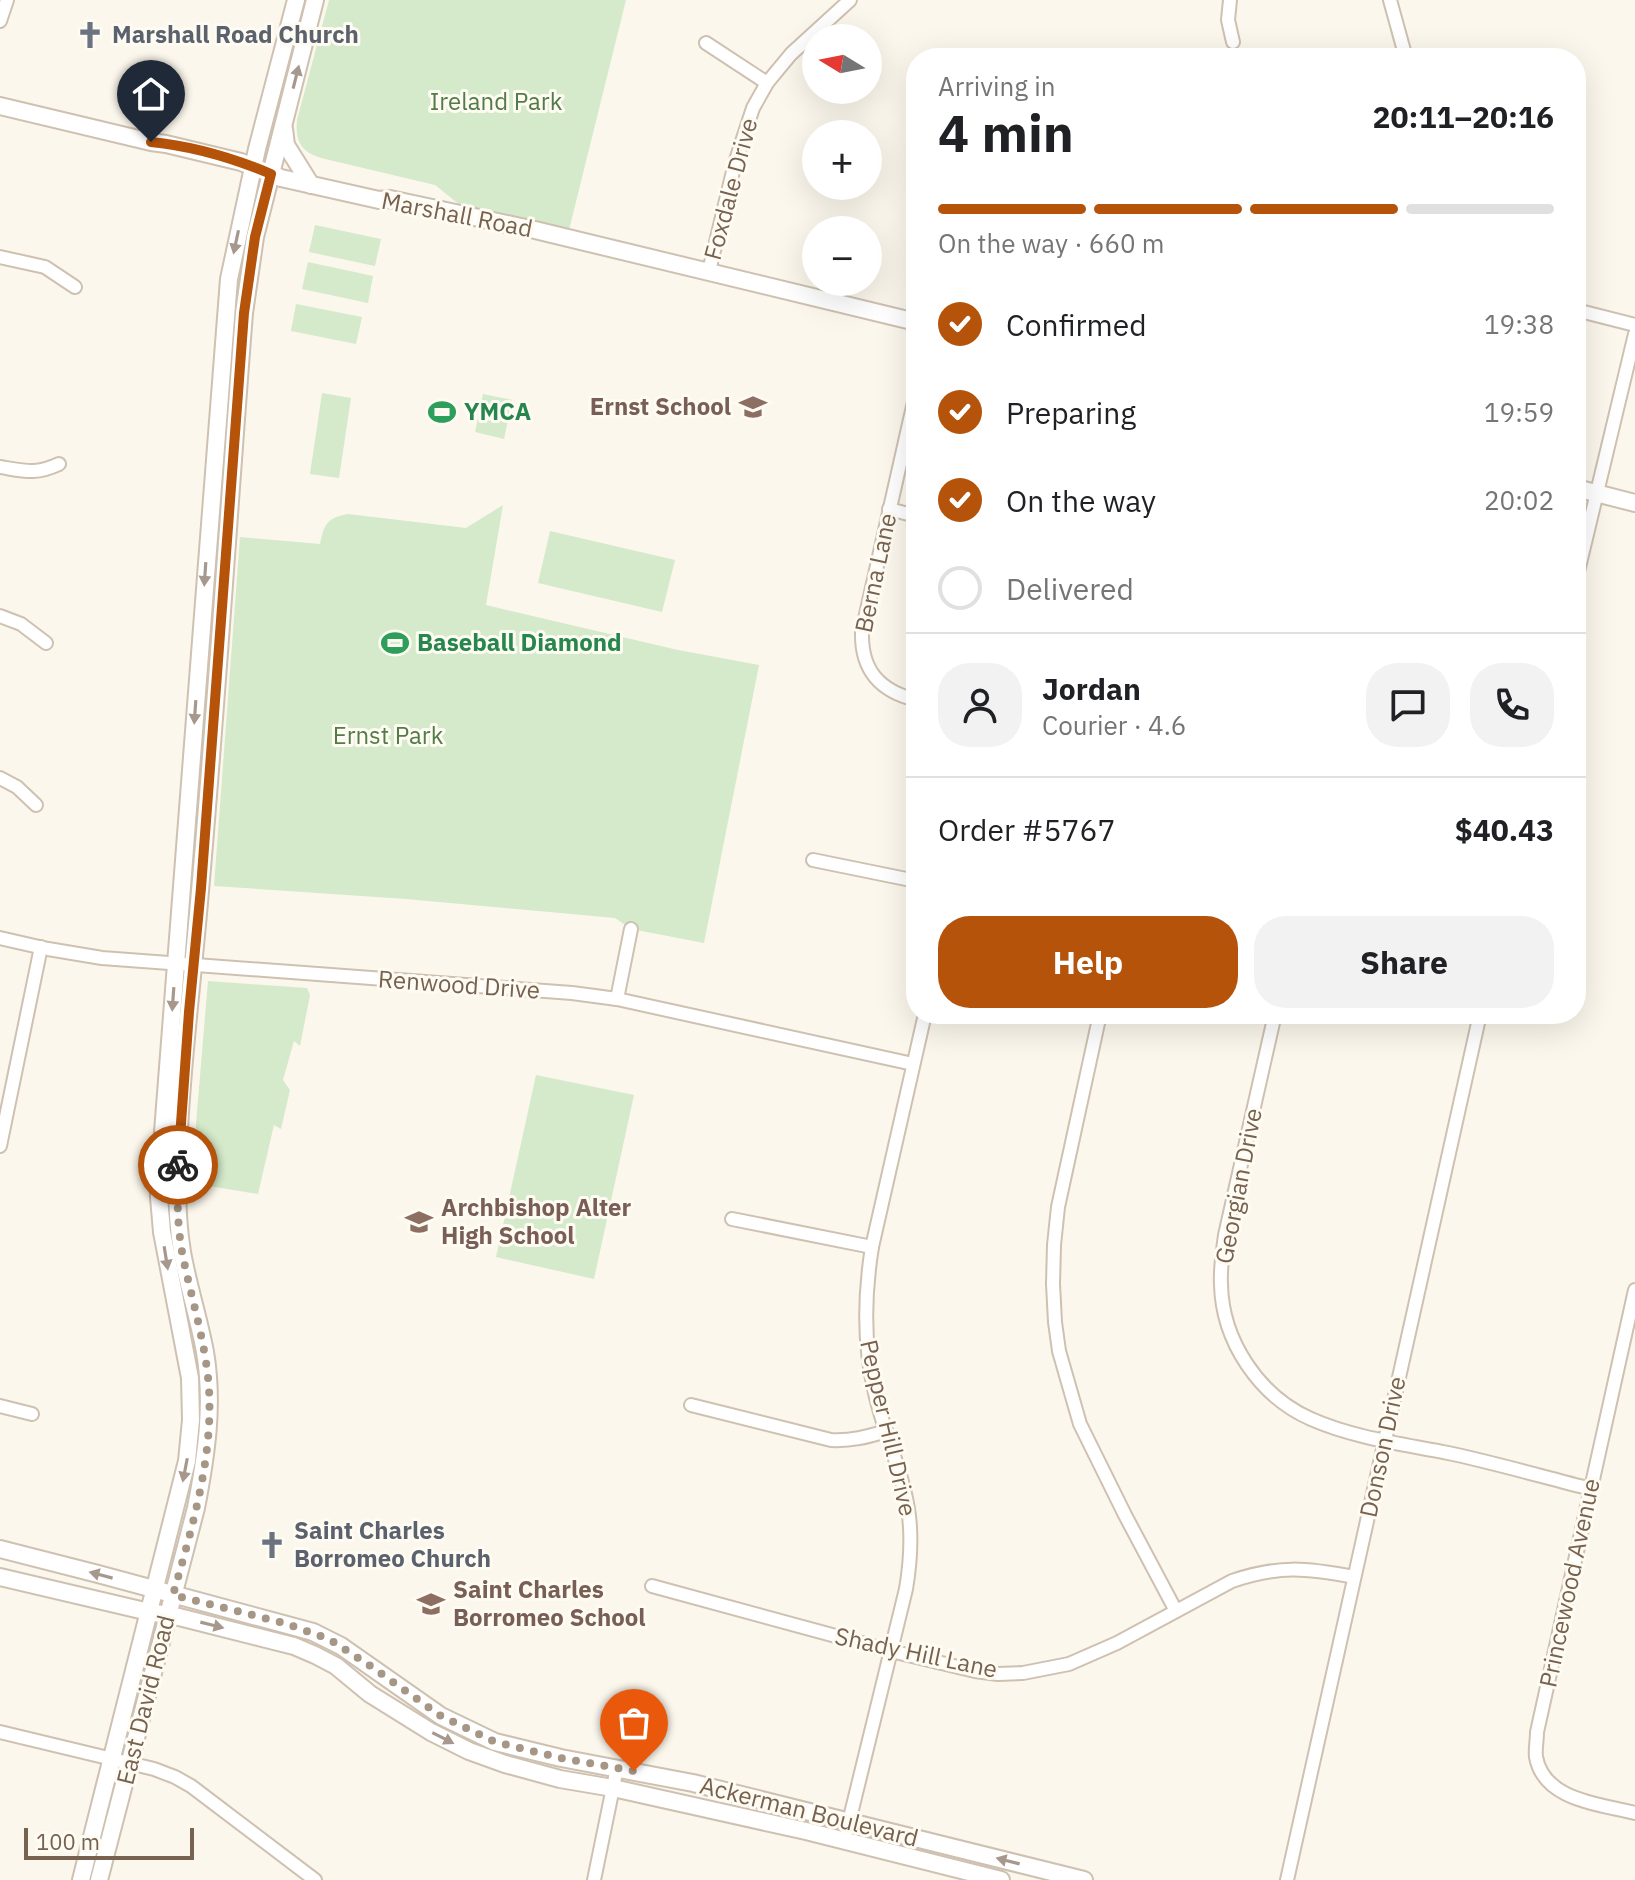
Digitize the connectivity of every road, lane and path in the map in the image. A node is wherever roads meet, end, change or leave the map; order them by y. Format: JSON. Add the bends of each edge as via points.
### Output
{"nodes":[{"id":1,"x":7,"y":0,"type":"edge"},
{"id":2,"x":296,"y":0,"type":"edge"},
{"id":3,"x":315,"y":0,"type":"edge"},
{"id":4,"x":850,"y":0,"type":"edge"},
{"id":5,"x":1230,"y":0,"type":"edge"},
{"id":6,"x":1390,"y":0,"type":"edge"},
{"id":7,"x":0,"y":21,"type":"edge"},
{"id":8,"x":1233,"y":42,"type":"dead end"},
{"id":9,"x":706,"y":43,"type":"dead end"},
{"id":10,"x":1403,"y":48,"type":"edge"},
{"id":11,"x":767,"y":83,"type":"junction"},
{"id":12,"x":0,"y":106,"type":"edge"},
{"id":13,"x":284,"y":124,"type":"junction"},
{"id":14,"x":253,"y":166,"type":"junction"},
{"id":15,"x":271,"y":174,"type":"junction"},
{"id":16,"x":311,"y":185,"type":"junction"},
{"id":17,"x":0,"y":257,"type":"edge"},
{"id":18,"x":709,"y":271,"type":"junction"},
{"id":19,"x":75,"y":287,"type":"dead end"},
{"id":20,"x":1586,"y":313,"type":"edge"},
{"id":21,"x":906,"y":320,"type":"edge"},
{"id":22,"x":1635,"y":325,"type":"edge"},
{"id":23,"x":1635,"y":334,"type":"edge"},
{"id":24,"x":906,"y":436,"type":"edge"},
{"id":25,"x":59,"y":464,"type":"dead end"},
{"id":26,"x":0,"y":467,"type":"edge"},
{"id":27,"x":1586,"y":491,"type":"edge"},
{"id":28,"x":1595,"y":493,"type":"junction"},
{"id":29,"x":1635,"y":503,"type":"edge"},
{"id":30,"x":889,"y":509,"type":"junction"},
{"id":31,"x":906,"y":513,"type":"edge"},
{"id":32,"x":1586,"y":534,"type":"edge"},
{"id":33,"x":0,"y":616,"type":"edge"},
{"id":34,"x":201,"y":634,"type":"junction"},
{"id":35,"x":220,"y":636,"type":"junction"},
{"id":36,"x":46,"y":643,"type":"dead end"},
{"id":37,"x":906,"y":698,"type":"edge"},
{"id":38,"x":0,"y":778,"type":"edge"},
{"id":39,"x":36,"y":805,"type":"dead end"},
{"id":40,"x":813,"y":860,"type":"dead end"},
{"id":41,"x":906,"y":879,"type":"edge"},
{"id":42,"x":631,"y":929,"type":"dead end"},
{"id":43,"x":0,"y":938,"type":"edge"},
{"id":44,"x":41,"y":947,"type":"junction"},
{"id":45,"x":176,"y":963,"type":"junction"},
{"id":46,"x":194,"y":964,"type":"junction"},
{"id":47,"x":617,"y":999,"type":"junction"},
{"id":48,"x":923,"y":1024,"type":"edge"},
{"id":49,"x":1098,"y":1024,"type":"edge"},
{"id":50,"x":1273,"y":1024,"type":"edge"},
{"id":51,"x":1478,"y":1024,"type":"edge"},
{"id":52,"x":913,"y":1064,"type":"junction"},
{"id":53,"x":0,"y":1146,"type":"edge"},
{"id":54,"x":732,"y":1219,"type":"dead end"},
{"id":55,"x":872,"y":1247,"type":"junction"},
{"id":56,"x":1635,"y":1290,"type":"edge"},
{"id":57,"x":691,"y":1405,"type":"dead end"},
{"id":58,"x":0,"y":1406,"type":"edge"},
{"id":59,"x":32,"y":1414,"type":"dead end"},
{"id":60,"x":886,"y":1431,"type":"junction"},
{"id":61,"x":1385,"y":1440,"type":"junction"},
{"id":62,"x":1591,"y":1489,"type":"junction"},
{"id":63,"x":0,"y":1549,"type":"edge"},
{"id":64,"x":0,"y":1577,"type":"edge"},
{"id":65,"x":1354,"y":1577,"type":"junction"},
{"id":66,"x":652,"y":1586,"type":"dead end"},
{"id":67,"x":155,"y":1590,"type":"junction"},
{"id":68,"x":173,"y":1595,"type":"junction"},
{"id":69,"x":1176,"y":1611,"type":"junction"},
{"id":70,"x":149,"y":1612,"type":"junction"},
{"id":71,"x":169,"y":1614,"type":"junction"},
{"id":72,"x":891,"y":1651,"type":"junction"},
{"id":73,"x":0,"y":1732,"type":"edge"},
{"id":74,"x":112,"y":1758,"type":"junction"},
{"id":75,"x":130,"y":1763,"type":"junction"},
{"id":76,"x":617,"y":1768,"type":"junction"},
{"id":77,"x":613,"y":1788,"type":"junction"},
{"id":78,"x":1635,"y":1813,"type":"edge"},
{"id":79,"x":849,"y":1822,"type":"junction"},
{"id":80,"x":844,"y":1841,"type":"junction"},
{"id":81,"x":81,"y":1880,"type":"edge"},
{"id":82,"x":99,"y":1880,"type":"edge"},
{"id":83,"x":315,"y":1880,"type":"edge"},
{"id":84,"x":594,"y":1880,"type":"edge"},
{"id":85,"x":1001,"y":1880,"type":"edge"},
{"id":86,"x":1084,"y":1880,"type":"edge"},
{"id":87,"x":1287,"y":1880,"type":"edge"}],
"edges":[{"from":1,"to":7,"type":"street"},
{"from":2,"to":14,"type":"street","name":"East David Road"},
{"from":13,"to":3,"type":"street","name":"East David Road","one_way":true},
{"from":4,"to":11,"type":"street","name":"Foxdale Drive"},
{"from":5,"to":8,"type":"street"},
{"from":6,"to":10,"type":"street"},
{"from":9,"to":11,"type":"street"},
{"from":11,"to":18,"type":"street","name":"Foxdale Drive","via":[[745,129]]},
{"from":12,"to":14,"type":"street","name":"Marshall Road"},
{"from":13,"to":15,"type":"street","name":"East David Road"},
{"from":13,"to":16,"type":"street","via":[[286,145]]},
{"from":14,"to":15,"type":"street","name":"Marshall Road"},
{"from":14,"to":34,"type":"street","name":"East David Road","one_way":true,"via":[[229,279]]},
{"from":15,"to":16,"type":"street","name":"Marshall Road"},
{"from":15,"to":35,"type":"street","name":"East David Road","via":[[244,313]]},
{"from":16,"to":18,"type":"street","name":"Marshall Road"},
{"from":17,"to":19,"type":"street","via":[[45,267]]},
{"from":18,"to":21,"type":"street","name":"Marshall Road"},
{"from":20,"to":22,"type":"street"},
{"from":23,"to":28,"type":"street"},
{"from":24,"to":30,"type":"street","name":"Berna Lane"},
{"from":25,"to":26,"type":"street","via":[[42,472]]},
{"from":27,"to":28,"type":"street"},
{"from":28,"to":29,"type":"street"},
{"from":28,"to":32,"type":"street"},
{"from":30,"to":31,"type":"street"},
{"from":30,"to":37,"type":"street","name":"Berna Lane","via":[[862,644],[875,679]]},
{"from":33,"to":36,"type":"street"},
{"from":34,"to":35,"type":"street"},
{"from":34,"to":45,"type":"street","name":"East David Road","one_way":true},
{"from":35,"to":46,"type":"street","name":"East David Road"},
{"from":38,"to":39,"type":"street"},
{"from":40,"to":41,"type":"street"},
{"from":42,"to":47,"type":"street"},
{"from":43,"to":44,"type":"street","name":"Renwood Drive"},
{"from":44,"to":45,"type":"street","name":"Renwood Drive"},
{"from":44,"to":53,"type":"street"},
{"from":45,"to":46,"type":"street","name":"Renwood Drive"},
{"from":45,"to":67,"type":"street","name":"East David Road","one_way":true,"via":[[159,1197],[187,1360],[191,1420],[187,1461]]},
{"from":46,"to":47,"type":"street","name":"Renwood Drive"},
{"from":46,"to":68,"type":"street","name":"East David Road","via":[[178,1207],[182,1254],[205,1352],[209,1421],[206,1460]]},
{"from":47,"to":52,"type":"street","name":"Renwood Drive"},
{"from":48,"to":52,"type":"street","name":"Pepper Hill Drive"},
{"from":49,"to":69,"type":"street","via":[[1058,1207],[1055,1322],[1080,1424]]},
{"from":50,"to":61,"type":"street","name":"Georgian Drive","via":[[1225,1235],[1220,1285],[1224,1312],[1248,1368],[1278,1399],[1312,1420]]},
{"from":51,"to":61,"type":"street","name":"Donson Drive"},
{"from":52,"to":55,"type":"street","name":"Pepper Hill Drive"},
{"from":54,"to":55,"type":"street"},
{"from":55,"to":60,"type":"street","name":"Pepper Hill Drive","via":[[866,1337]]},
{"from":56,"to":62,"type":"street","name":"Princewood Avenue"},
{"from":57,"to":60,"type":"street","via":[[831,1440]]},
{"from":58,"to":59,"type":"street"},
{"from":60,"to":72,"type":"street","name":"Pepper Hill Drive","via":[[907,1503],[911,1541]]},
{"from":61,"to":62,"type":"street","name":"Georgian Drive"},
{"from":61,"to":65,"type":"street","name":"Donson Drive"},
{"from":62,"to":78,"type":"street","name":"Princewood Avenue","via":[[1536,1753],[1542,1773],[1558,1790]]},
{"from":67,"to":63,"type":"street","name":"Ackerman Boulevard","one_way":true},
{"from":64,"to":70,"type":"street","name":"Ackerman Boulevard"},
{"from":65,"to":69,"type":"street","name":"Shady Hill Lane","via":[[1315,1569],[1252,1574]]},
{"from":65,"to":87,"type":"street","name":"Donson Drive"},
{"from":66,"to":72,"type":"street","name":"Shady Hill Lane"},
{"from":67,"to":68,"type":"street","name":"Ackerman Boulevard"},
{"from":67,"to":70,"type":"street","name":"East David Road"},
{"from":68,"to":71,"type":"street","name":"East David Road"},
{"from":68,"to":76,"type":"street","name":"Ackerman Boulevard","via":[[329,1639],[441,1716],[495,1742]]},
{"from":69,"to":72,"type":"street","name":"Shady Hill Lane","via":[[1097,1653],[1047,1670],[987,1672]]},
{"from":70,"to":71,"type":"street","name":"Ackerman Boulevard"},
{"from":70,"to":74,"type":"street","name":"East David Road"},
{"from":71,"to":75,"type":"street","name":"East David Road"},
{"from":71,"to":77,"type":"street","name":"Ackerman Boulevard","one_way":true,"via":[[315,1655],[370,1694],[469,1751],[560,1779]]},
{"from":72,"to":79,"type":"street","name":"Pepper Hill Drive"},
{"from":73,"to":74,"type":"street"},
{"from":74,"to":75,"type":"street"},
{"from":74,"to":81,"type":"street","name":"East David Road"},
{"from":75,"to":82,"type":"street","name":"East David Road"},
{"from":75,"to":83,"type":"street","via":[[191,1786]]},
{"from":76,"to":77,"type":"street"},
{"from":76,"to":79,"type":"street","name":"Ackerman Boulevard"},
{"from":77,"to":80,"type":"street","name":"Ackerman Boulevard"},
{"from":77,"to":84,"type":"street"},
{"from":79,"to":80,"type":"street","name":"Pepper Hill Drive"},
{"from":86,"to":79,"type":"street","name":"Ackerman Boulevard","one_way":true},
{"from":80,"to":85,"type":"street","name":"Ackerman Boulevard"}]}
